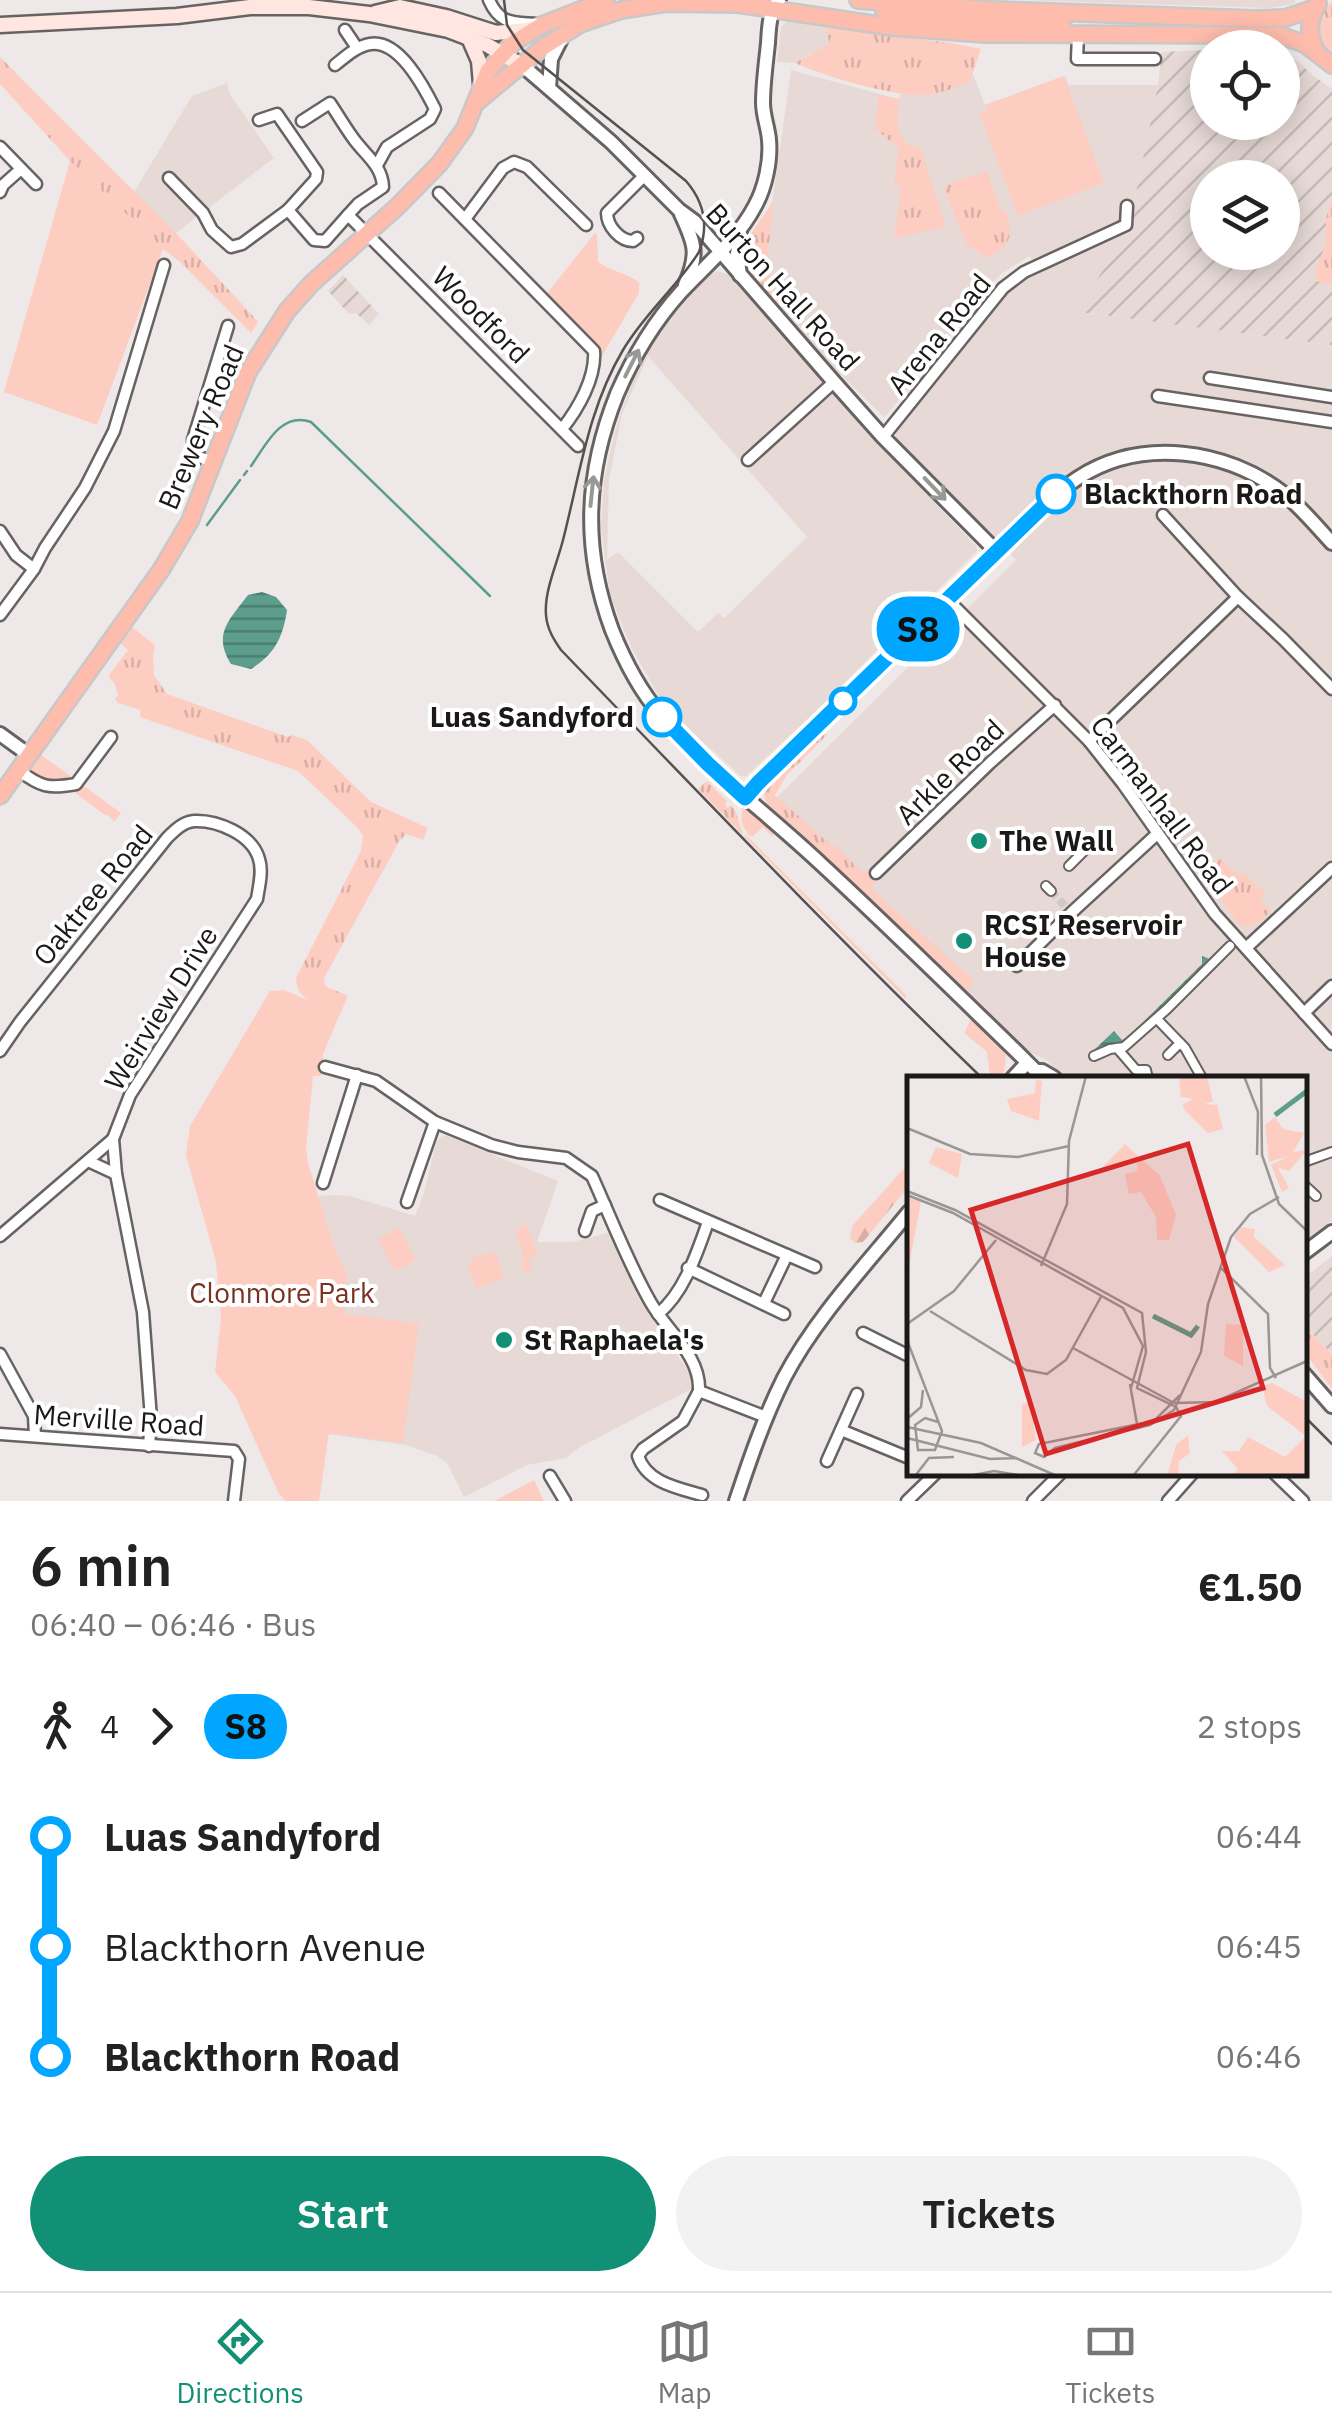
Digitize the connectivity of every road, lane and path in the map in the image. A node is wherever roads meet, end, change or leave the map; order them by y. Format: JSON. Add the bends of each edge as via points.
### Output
{"nodes":[{"id":1,"x":489,"y":0,"type":"edge"},
{"id":2,"x":606,"y":0,"type":"edge"},
{"id":3,"x":858,"y":0,"type":"edge"},
{"id":4,"x":292,"y":3,"type":"edge"},
{"id":5,"x":924,"y":3,"type":"edge"},
{"id":6,"x":249,"y":4,"type":"edge"},
{"id":7,"x":325,"y":4,"type":"edge"},
{"id":8,"x":775,"y":4,"type":"edge"},
{"id":9,"x":1318,"y":4,"type":"edge"},
{"id":10,"x":890,"y":8,"type":"edge"},
{"id":11,"x":369,"y":14,"type":"junction"},
{"id":12,"x":0,"y":26,"type":"edge"},
{"id":13,"x":538,"y":27,"type":"junction"},
{"id":14,"x":344,"y":30,"type":"dead end"},
{"id":15,"x":1190,"y":31,"type":"edge"},
{"id":16,"x":565,"y":33,"type":"junction"},
{"id":17,"x":1190,"y":33,"type":"edge"},
{"id":18,"x":1078,"y":36,"type":"junction"},
{"id":19,"x":468,"y":37,"type":"junction"},
{"id":20,"x":1300,"y":42,"type":"edge"},
{"id":21,"x":357,"y":48,"type":"junction"},
{"id":22,"x":502,"y":54,"type":"junction"},
{"id":23,"x":1154,"y":59,"type":"dead end"},
{"id":24,"x":1326,"y":60,"type":"edge"},
{"id":25,"x":335,"y":65,"type":"dead end"},
{"id":26,"x":523,"y":66,"type":"junction"},
{"id":27,"x":481,"y":84,"type":"junction"},
{"id":28,"x":549,"y":88,"type":"junction"},
{"id":29,"x":476,"y":104,"type":"junction"},
{"id":30,"x":258,"y":120,"type":"dead end"},
{"id":31,"x":302,"y":121,"type":"dead end"},
{"id":32,"x":0,"y":147,"type":"edge"},
{"id":33,"x":377,"y":165,"type":"junction"},
{"id":34,"x":21,"y":169,"type":"junction"},
{"id":35,"x":645,"y":175,"type":"junction"},
{"id":36,"x":169,"y":178,"type":"dead end"},
{"id":37,"x":36,"y":184,"type":"dead end"},
{"id":38,"x":0,"y":192,"type":"edge"},
{"id":39,"x":438,"y":193,"type":"dead end"},
{"id":40,"x":1127,"y":206,"type":"dead end"},
{"id":41,"x":288,"y":210,"type":"junction"},
{"id":42,"x":679,"y":210,"type":"junction"},
{"id":43,"x":348,"y":215,"type":"junction"},
{"id":44,"x":464,"y":219,"type":"junction"},
{"id":45,"x":586,"y":226,"type":"dead end"},
{"id":46,"x":698,"y":226,"type":"junction"},
{"id":47,"x":740,"y":228,"type":"junction"},
{"id":48,"x":368,"y":233,"type":"junction"},
{"id":49,"x":637,"y":238,"type":"dead end"},
{"id":50,"x":720,"y":253,"type":"junction"},
{"id":51,"x":164,"y":265,"type":"dead end"},
{"id":52,"x":702,"y":272,"type":"junction"},
{"id":53,"x":738,"y":274,"type":"junction"},
{"id":54,"x":682,"y":292,"type":"junction"},
{"id":55,"x":228,"y":326,"type":"dead end"},
{"id":56,"x":1210,"y":378,"type":"dead end"},
{"id":57,"x":834,"y":382,"type":"junction"},
{"id":58,"x":1158,"y":396,"type":"dead end"},
{"id":59,"x":1332,"y":397,"type":"edge"},
{"id":60,"x":1332,"y":422,"type":"edge"},
{"id":61,"x":562,"y":429,"type":"junction"},
{"id":62,"x":884,"y":437,"type":"junction"},
{"id":63,"x":578,"y":446,"type":"dead end"},
{"id":64,"x":748,"y":460,"type":"dead end"},
{"id":65,"x":214,"y":463,"type":"junction"},
{"id":66,"x":1163,"y":516,"type":"dead end"},
{"id":67,"x":0,"y":532,"type":"edge"},
{"id":68,"x":1330,"y":537,"type":"edge"},
{"id":69,"x":997,"y":552,"type":"junction"},
{"id":70,"x":34,"y":569,"type":"junction"},
{"id":71,"x":1238,"y":596,"type":"junction"},
{"id":72,"x":948,"y":600,"type":"junction"},
{"id":73,"x":0,"y":615,"type":"edge"},
{"id":74,"x":1332,"y":689,"type":"edge"},
{"id":75,"x":1055,"y":705,"type":"junction"},
{"id":76,"x":0,"y":734,"type":"edge"},
{"id":77,"x":110,"y":737,"type":"dead end"},
{"id":78,"x":1089,"y":741,"type":"junction"},
{"id":79,"x":30,"y":754,"type":"junction"},
{"id":80,"x":18,"y":770,"type":"junction"},
{"id":81,"x":0,"y":796,"type":"edge"},
{"id":82,"x":745,"y":798,"type":"junction"},
{"id":83,"x":1157,"y":834,"type":"junction"},
{"id":84,"x":246,"y":840,"type":"joint"},
{"id":85,"x":1086,"y":848,"type":"dead end"},
{"id":86,"x":1069,"y":866,"type":"dead end"},
{"id":87,"x":1332,"y":868,"type":"edge"},
{"id":88,"x":876,"y":873,"type":"dead end"},
{"id":89,"x":1230,"y":946,"type":"dead end"},
{"id":90,"x":1246,"y":948,"type":"junction"},
{"id":91,"x":1017,"y":966,"type":"dead end"},
{"id":92,"x":1332,"y":986,"type":"edge"},
{"id":93,"x":1304,"y":1013,"type":"junction"},
{"id":94,"x":1157,"y":1018,"type":"junction"},
{"id":95,"x":1192,"y":1041,"type":"dead end"},
{"id":96,"x":1332,"y":1044,"type":"edge"},
{"id":97,"x":1182,"y":1046,"type":"junction"},
{"id":98,"x":1117,"y":1048,"type":"junction"},
{"id":99,"x":0,"y":1051,"type":"edge"},
{"id":100,"x":1168,"y":1055,"type":"dead end"},
{"id":101,"x":1094,"y":1056,"type":"dead end"},
{"id":102,"x":325,"y":1068,"type":"dead end"},
{"id":103,"x":1033,"y":1073,"type":"edge"},
{"id":104,"x":1143,"y":1073,"type":"edge"},
{"id":105,"x":357,"y":1075,"type":"junction"},
{"id":106,"x":1201,"y":1076,"type":"edge"},
{"id":107,"x":435,"y":1122,"type":"junction"},
{"id":108,"x":113,"y":1139,"type":"junction"},
{"id":109,"x":1332,"y":1152,"type":"edge"},
{"id":110,"x":88,"y":1161,"type":"junction"},
{"id":111,"x":1307,"y":1161,"type":"edge"},
{"id":112,"x":314,"y":1167,"type":"dead end"},
{"id":113,"x":116,"y":1174,"type":"junction"},
{"id":114,"x":1307,"y":1188,"type":"edge"},
{"id":115,"x":1316,"y":1196,"type":"dead end"},
{"id":116,"x":660,"y":1200,"type":"dead end"},
{"id":117,"x":407,"y":1202,"type":"dead end"},
{"id":118,"x":605,"y":1205,"type":"junction"},
{"id":119,"x":907,"y":1216,"type":"edge"},
{"id":120,"x":708,"y":1222,"type":"junction"},
{"id":121,"x":585,"y":1232,"type":"dead end"},
{"id":122,"x":1332,"y":1232,"type":"edge"},
{"id":123,"x":0,"y":1236,"type":"edge"},
{"id":124,"x":1307,"y":1251,"type":"edge"},
{"id":125,"x":787,"y":1255,"type":"junction"},
{"id":126,"x":688,"y":1268,"type":"junction"},
{"id":127,"x":815,"y":1268,"type":"dead end"},
{"id":128,"x":764,"y":1303,"type":"junction"},
{"id":129,"x":658,"y":1314,"type":"junction"},
{"id":130,"x":784,"y":1314,"type":"dead end"},
{"id":131,"x":863,"y":1333,"type":"dead end"},
{"id":132,"x":0,"y":1354,"type":"edge"},
{"id":133,"x":907,"y":1355,"type":"edge"},
{"id":134,"x":1307,"y":1377,"type":"edge"},
{"id":135,"x":699,"y":1391,"type":"junction"},
{"id":136,"x":857,"y":1394,"type":"dead end"},
{"id":137,"x":1332,"y":1406,"type":"edge"},
{"id":138,"x":766,"y":1418,"type":"junction"},
{"id":139,"x":841,"y":1430,"type":"junction"},
{"id":140,"x":0,"y":1434,"type":"edge"},
{"id":141,"x":35,"y":1436,"type":"junction"},
{"id":142,"x":149,"y":1446,"type":"junction"},
{"id":143,"x":907,"y":1457,"type":"edge"},
{"id":144,"x":827,"y":1461,"type":"dead end"},
{"id":145,"x":550,"y":1476,"type":"dead end"},
{"id":146,"x":933,"y":1476,"type":"edge"},
{"id":147,"x":1058,"y":1476,"type":"edge"},
{"id":148,"x":1190,"y":1476,"type":"edge"},
{"id":149,"x":1277,"y":1476,"type":"edge"},
{"id":150,"x":702,"y":1495,"type":"dead end"},
{"id":151,"x":234,"y":1501,"type":"edge"},
{"id":152,"x":564,"y":1501,"type":"edge"},
{"id":153,"x":736,"y":1501,"type":"edge"},
{"id":154,"x":908,"y":1501,"type":"edge"},
{"id":155,"x":1033,"y":1501,"type":"edge"},
{"id":156,"x":1168,"y":1501,"type":"edge"},
{"id":157,"x":1303,"y":1501,"type":"edge"}],
"edges":[{"from":1,"to":13,"type":"street","via":[[504,20]]},
{"from":2,"to":13,"type":"highway","name":"Brewery Road"},
{"from":3,"to":10,"type":"highway"},
{"from":4,"to":6,"type":"main road"},
{"from":4,"to":7,"type":"main road"},
{"from":5,"to":9,"type":"highway","via":[[1273,19]]},
{"from":5,"to":10,"type":"highway"},
{"from":6,"to":12,"type":"main road","via":[[178,16]]},
{"from":7,"to":11,"type":"main road"},
{"from":8,"to":10,"type":"highway","name":"Brewery Road"},
{"from":8,"to":16,"type":"highway","name":"Brewery Road","via":[[646,6]]},
{"from":8,"to":47,"type":"street","via":[[763,107],[768,159],[761,193]]},
{"from":9,"to":24,"type":"highway","via":[[1309,30]]},
{"from":10,"to":15,"type":"highway"},
{"from":10,"to":18,"type":"highway","via":[[985,34]]},
{"from":11,"to":13,"type":"main road","via":[[400,7],[496,32]]},
{"from":11,"to":19,"type":"main road"},
{"from":13,"to":22,"type":"highway","name":"Brewery Road"},
{"from":14,"to":21,"type":"street"},
{"from":16,"to":26,"type":"highway","name":"Brewery Road"},
{"from":16,"to":28,"type":"street","via":[[553,52]]},
{"from":17,"to":18,"type":"highway"},
{"from":18,"to":23,"type":"street","via":[[1077,59]]},
{"from":19,"to":22,"type":"main road"},
{"from":19,"to":27,"type":"main road"},
{"from":20,"to":24,"type":"highway"},
{"from":21,"to":25,"type":"street"},
{"from":21,"to":33,"type":"street","via":[[395,49],[435,109],[387,147]]},
{"from":22,"to":26,"type":"main road"},
{"from":22,"to":27,"type":"highway","name":"Brewery Road"},
{"from":26,"to":28,"type":"street","name":"Burton Hall Road"},
{"from":26,"to":29,"type":"highway","name":"Brewery Road"},
{"from":27,"to":29,"type":"highway","name":"Brewery Road"},
{"from":28,"to":35,"type":"street","name":"Burton Hall Road"},
{"from":29,"to":48,"type":"highway","name":"Brewery Road","via":[[440,163]]},
{"from":30,"to":41,"type":"street","via":[[277,114],[318,176]]},
{"from":31,"to":33,"type":"street","via":[[330,103]]},
{"from":32,"to":34,"type":"street"},
{"from":33,"to":43,"type":"street","via":[[383,187]]},
{"from":34,"to":37,"type":"street"},
{"from":34,"to":38,"type":"street"},
{"from":35,"to":42,"type":"street","name":"Burton Hall Road"},
{"from":35,"to":49,"type":"street","via":[[607,213],[624,240]]},
{"from":36,"to":41,"type":"street","via":[[230,247]]},
{"from":39,"to":44,"type":"street","name":"Woodford"},
{"from":40,"to":62,"type":"street","name":"Arena Road","via":[[1126,225],[1002,288]]},
{"from":41,"to":43,"type":"street","via":[[318,242]]},
{"from":42,"to":46,"type":"street","name":"Burton Hall Road"},
{"from":42,"to":54,"type":"street","via":[[695,258]]},
{"from":43,"to":48,"type":"street","name":"Woodford"},
{"from":44,"to":45,"type":"street","via":[[514,162]]},
{"from":44,"to":61,"type":"street","name":"Woodford","via":[[594,351],[581,398]]},
{"from":46,"to":47,"type":"street","via":[[716,234]]},
{"from":46,"to":50,"type":"street","name":"Burton Hall Road"},
{"from":47,"to":50,"type":"street"},
{"from":47,"to":53,"type":"street"},
{"from":48,"to":61,"type":"street","name":"Woodford"},
{"from":48,"to":65,"type":"highway","name":"Brewery Road","via":[[311,284],[266,341]]},
{"from":50,"to":52,"type":"street"},
{"from":50,"to":53,"type":"street","name":"Burton Hall Road"},
{"from":51,"to":70,"type":"street","via":[[114,431]]},
{"from":52,"to":53,"type":"street"},
{"from":52,"to":54,"type":"street"},
{"from":53,"to":57,"type":"street","name":"Burton Hall Road"},
{"from":82,"to":54,"type":"street","one_way":true,"via":[[645,693],[620,650],[592,552],[592,486],[606,424],[640,348]]},
{"from":55,"to":65,"type":"street","via":[[193,440],[195,455]]},
{"from":56,"to":59,"type":"street"},
{"from":57,"to":62,"type":"street","name":"Burton Hall Road"},
{"from":57,"to":64,"type":"street"},
{"from":58,"to":60,"type":"street"},
{"from":61,"to":63,"type":"street","name":"Woodford"},
{"from":62,"to":69,"type":"street","name":"Burton Hall Road","one_way":true},
{"from":65,"to":79,"type":"highway","name":"Brewery Road","via":[[160,570]]},
{"from":66,"to":71,"type":"street"},
{"from":67,"to":70,"type":"street"},
{"from":68,"to":69,"type":"street","via":[[1253,473],[1189,453],[1146,454],[1078,478]]},
{"from":69,"to":72,"type":"street"},
{"from":70,"to":73,"type":"street"},
{"from":71,"to":74,"type":"street"},
{"from":71,"to":78,"type":"street"},
{"from":72,"to":75,"type":"street","name":"Carmanhall Road"},
{"from":72,"to":82,"type":"street"},
{"from":75,"to":78,"type":"street","name":"Carmanhall Road"},
{"from":75,"to":88,"type":"street","name":"Arkle Road"},
{"from":76,"to":79,"type":"street"},
{"from":77,"to":80,"type":"street","via":[[76,784],[38,786]]},
{"from":78,"to":83,"type":"street","name":"Carmanhall Road"},
{"from":79,"to":80,"type":"highway","name":"Brewery Road"},
{"from":80,"to":81,"type":"highway","name":"Brewery Road"},
{"from":82,"to":103,"type":"street","via":[[820,862]]},
{"from":83,"to":90,"type":"street","name":"Carmanhall Road"},
{"from":83,"to":91,"type":"street","via":[[1068,909]]},
{"from":84,"to":99,"type":"street","name":"Oaktree Road","via":[[220,825],[192,821],[178,827]]},
{"from":84,"to":108,"type":"street","name":"Weirview Drive","via":[[260,857],[257,898],[130,1096]]},
{"from":85,"to":86,"type":"street"},
{"from":87,"to":90,"type":"street"},
{"from":89,"to":94,"type":"street"},
{"from":90,"to":93,"type":"street","name":"Carmanhall Road"},
{"from":92,"to":93,"type":"street"},
{"from":93,"to":96,"type":"street","name":"Carmanhall Road"},
{"from":94,"to":97,"type":"street"},
{"from":94,"to":98,"type":"street"},
{"from":95,"to":97,"type":"street"},
{"from":97,"to":100,"type":"street"},
{"from":97,"to":106,"type":"street"},
{"from":98,"to":101,"type":"street"},
{"from":98,"to":104,"type":"street"},
{"from":102,"to":105,"type":"street"},
{"from":105,"to":107,"type":"street","via":[[389,1088]]},
{"from":105,"to":112,"type":"street","via":[[325,1177]]},
{"from":107,"to":117,"type":"street"},
{"from":107,"to":118,"type":"street","via":[[504,1149],[566,1158],[592,1176]]},
{"from":108,"to":110,"type":"street"},
{"from":108,"to":113,"type":"street","name":"Weirview Drive"},
{"from":109,"to":111,"type":"street"},
{"from":110,"to":113,"type":"street"},
{"from":110,"to":123,"type":"street"},
{"from":113,"to":142,"type":"street","name":"Weirview Drive","via":[[143,1312]]},
{"from":114,"to":115,"type":"street"},
{"from":116,"to":120,"type":"street"},
{"from":118,"to":121,"type":"street","via":[[592,1211]]},
{"from":118,"to":129,"type":"street"},
{"from":119,"to":138,"type":"street","via":[[814,1331]]},
{"from":120,"to":125,"type":"street"},
{"from":120,"to":126,"type":"street"},
{"from":122,"to":124,"type":"street"},
{"from":125,"to":127,"type":"street"},
{"from":125,"to":128,"type":"street"},
{"from":126,"to":128,"type":"street"},
{"from":126,"to":129,"type":"street"},
{"from":128,"to":130,"type":"street"},
{"from":129,"to":135,"type":"street","via":[[692,1361]]},
{"from":131,"to":133,"type":"street"},
{"from":132,"to":141,"type":"street","via":[[34,1416]]},
{"from":134,"to":137,"type":"street"},
{"from":135,"to":138,"type":"street"},
{"from":135,"to":150,"type":"street","via":[[683,1421],[638,1456],[660,1481]]},
{"from":136,"to":139,"type":"street"},
{"from":138,"to":153,"type":"street"},
{"from":139,"to":143,"type":"street"},
{"from":139,"to":144,"type":"street"},
{"from":140,"to":141,"type":"street","name":"Merville Road"},
{"from":141,"to":142,"type":"street","name":"Merville Road"},
{"from":142,"to":151,"type":"street","name":"Merville Road","via":[[234,1451]]},
{"from":145,"to":152,"type":"street"},
{"from":146,"to":154,"type":"street"},
{"from":147,"to":155,"type":"street"},
{"from":148,"to":156,"type":"street"},
{"from":149,"to":157,"type":"street"}]}
